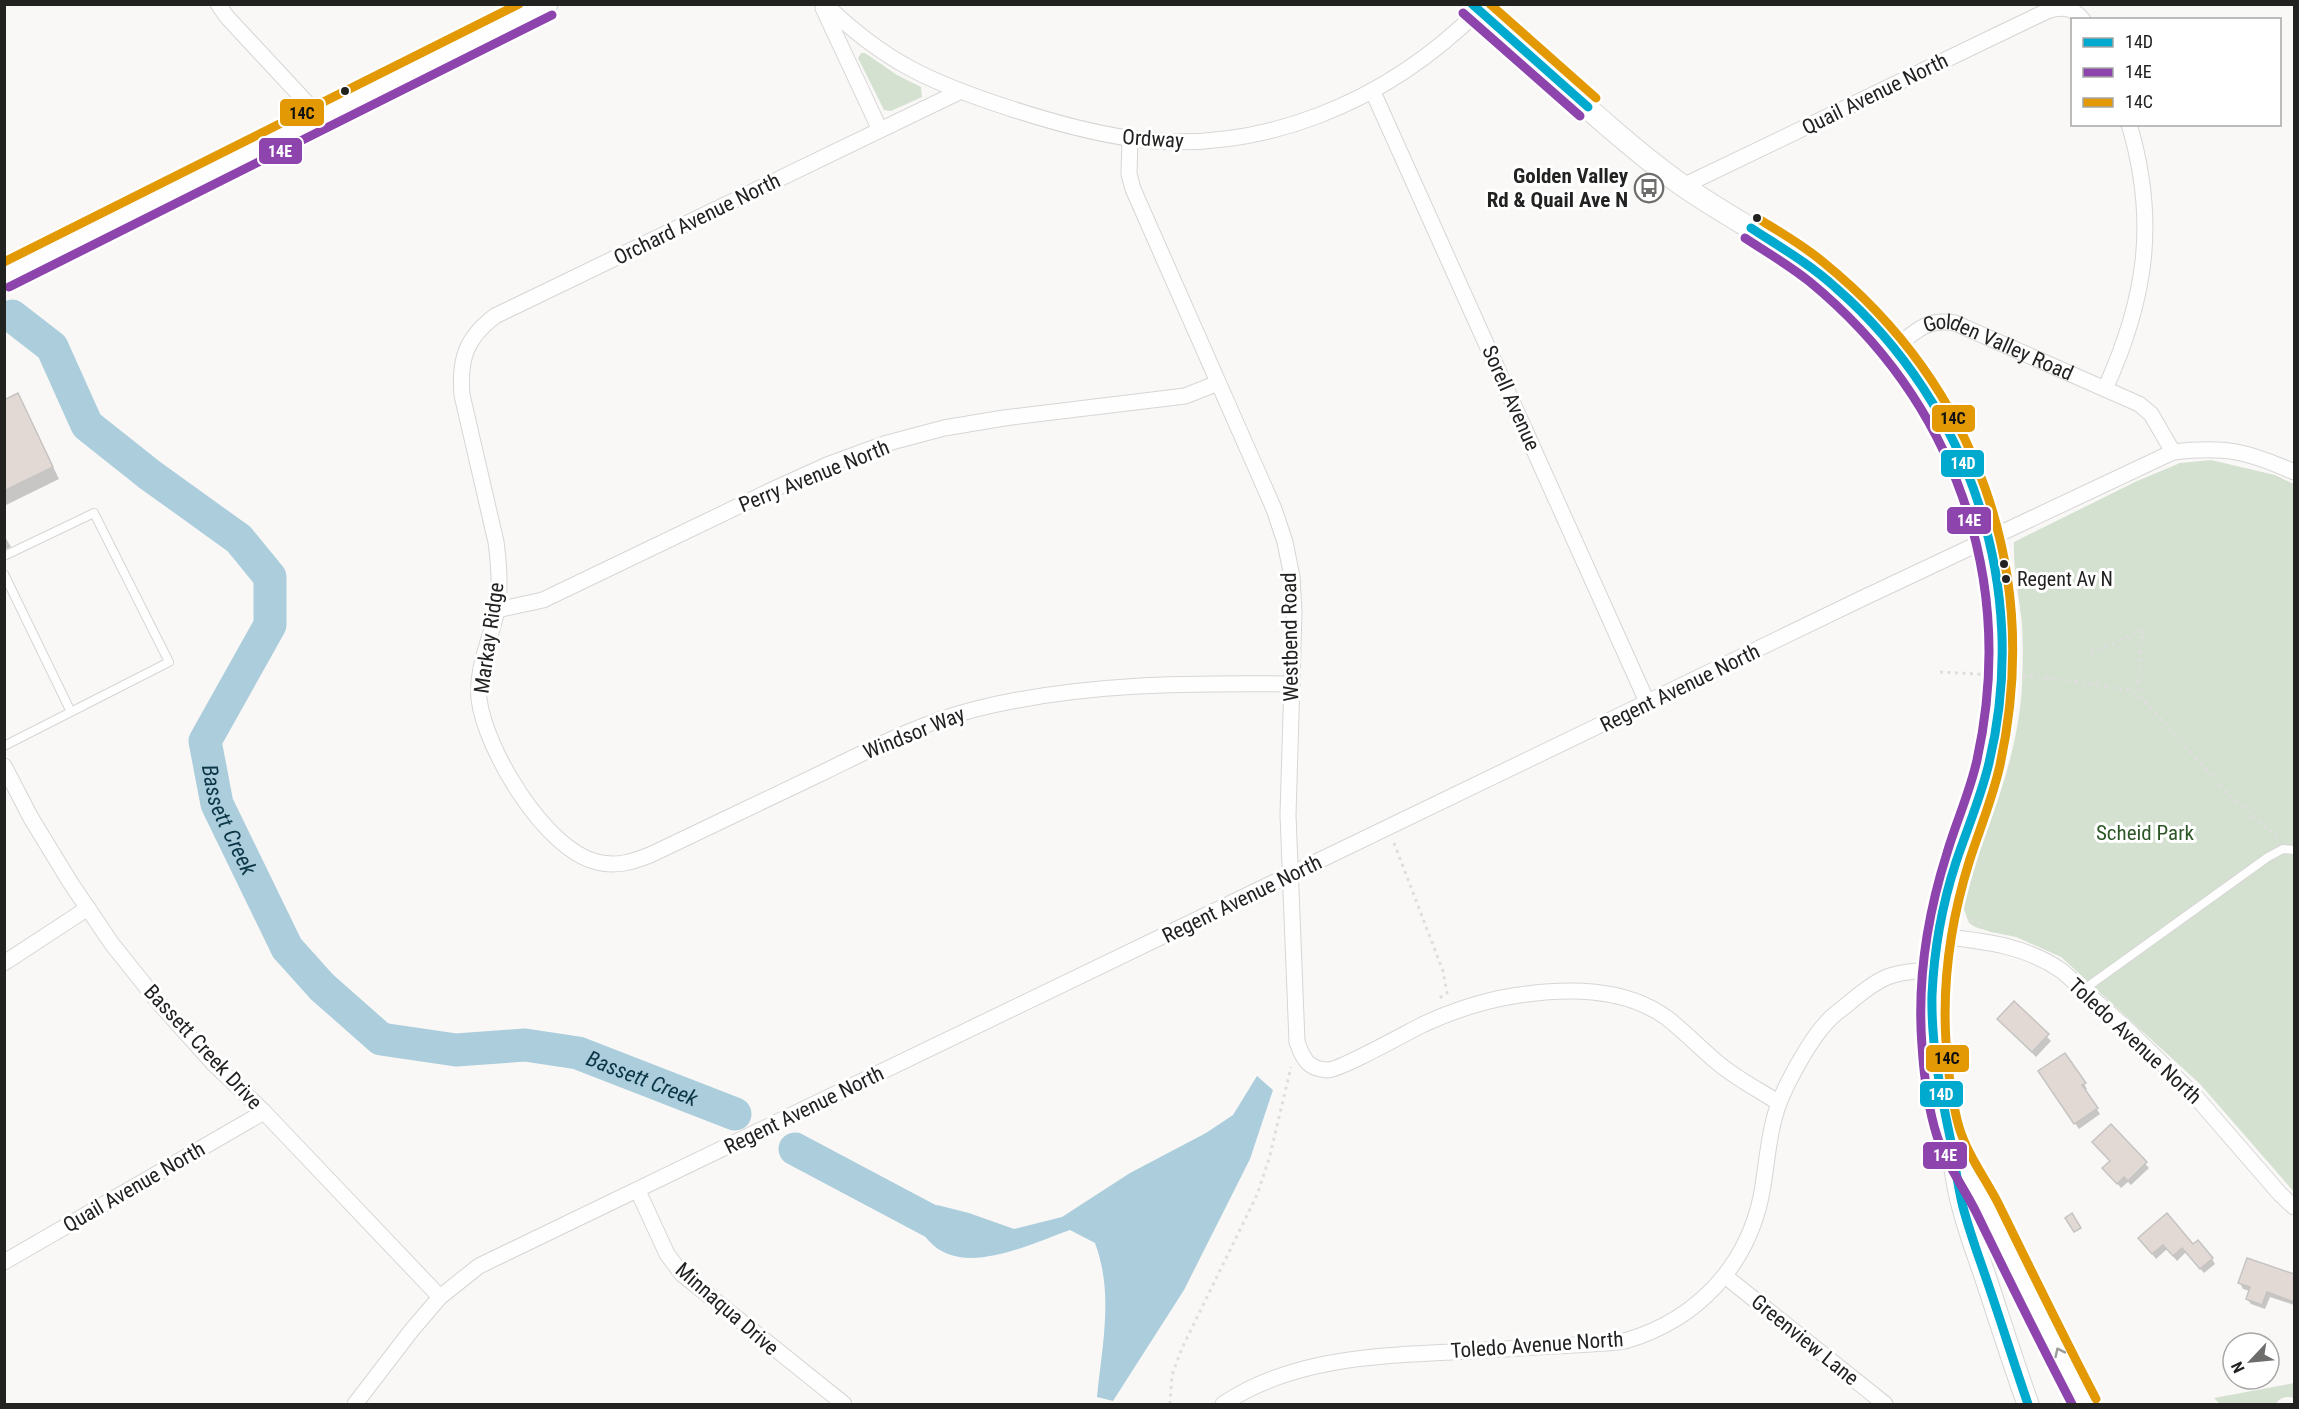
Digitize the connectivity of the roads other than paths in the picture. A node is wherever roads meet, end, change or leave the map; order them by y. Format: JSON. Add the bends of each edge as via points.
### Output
{"nodes":[{"id":1,"x":218,"y":4,"type":"edge"},
{"id":2,"x":547,"y":4,"type":"edge"},
{"id":3,"x":823,"y":4,"type":"edge"},
{"id":4,"x":1475,"y":8,"type":"edge"},
{"id":5,"x":2081,"y":18,"type":"edge"},
{"id":6,"x":960,"y":92,"type":"junction"},
{"id":7,"x":1373,"y":92,"type":"junction"},
{"id":8,"x":320,"y":117,"type":"junction"},
{"id":9,"x":2129,"y":126,"type":"edge"},
{"id":10,"x":880,"y":130,"type":"junction"},
{"id":11,"x":1130,"y":139,"type":"junction"},
{"id":12,"x":1683,"y":186,"type":"junction"},
{"id":13,"x":4,"y":276,"type":"edge"},
{"id":14,"x":1894,"y":348,"type":"junction"},
{"id":15,"x":460,"y":373,"type":"joint"},
{"id":16,"x":1218,"y":383,"type":"junction"},
{"id":17,"x":2105,"y":389,"type":"junction"},
{"id":18,"x":2173,"y":452,"type":"junction"},
{"id":19,"x":2295,"y":472,"type":"edge"},
{"id":20,"x":1989,"y":538,"type":"junction"},
{"id":21,"x":4,"y":556,"type":"edge"},
{"id":22,"x":4,"y":574,"type":"edge"},
{"id":23,"x":496,"y":610,"type":"junction"},
{"id":24,"x":1292,"y":684,"type":"junction"},
{"id":25,"x":1648,"y":704,"type":"junction"},
{"id":26,"x":71,"y":712,"type":"junction"},
{"id":27,"x":4,"y":746,"type":"edge"},
{"id":28,"x":4,"y":766,"type":"edge"},
{"id":29,"x":2292,"y":849,"type":"edge"},
{"id":30,"x":595,"y":862,"type":"joint"},
{"id":31,"x":1291,"y":876,"type":"junction"},
{"id":32,"x":88,"y":908,"type":"junction"},
{"id":33,"x":1939,"y":936,"type":"junction"},
{"id":34,"x":4,"y":963,"type":"edge"},
{"id":35,"x":1935,"y":970,"type":"junction"},
{"id":36,"x":2083,"y":990,"type":"junction"},
{"id":37,"x":1779,"y":1103,"type":"junction"},
{"id":38,"x":264,"y":1112,"type":"junction"},
{"id":39,"x":1950,"y":1139,"type":"junction"},
{"id":40,"x":638,"y":1191,"type":"junction"},
{"id":41,"x":2295,"y":1207,"type":"edge"},
{"id":42,"x":4,"y":1262,"type":"edge"},
{"id":43,"x":1725,"y":1276,"type":"junction"},
{"id":44,"x":440,"y":1297,"type":"junction"},
{"id":45,"x":355,"y":1404,"type":"edge"},
{"id":46,"x":844,"y":1404,"type":"edge"},
{"id":47,"x":1223,"y":1404,"type":"edge"},
{"id":48,"x":1885,"y":1404,"type":"edge"},
{"id":49,"x":2028,"y":1404,"type":"edge"},
{"id":50,"x":2085,"y":1404,"type":"edge"}],
"edges":[{"from":1,"to":8,"type":"street"},
{"from":2,"to":8,"type":"street"},
{"from":3,"to":6,"type":"street","name":"Ordway","via":[[890,58]]},
{"from":3,"to":10,"type":"street","name":"Ordway"},
{"from":4,"to":7,"type":"street","name":"Ordway","via":[[1439,48]]},
{"from":4,"to":12,"type":"street","name":"Golden Valley Road","via":[[1638,152]]},
{"from":5,"to":12,"type":"street","name":"Quail Avenue North","via":[[2069,9],[2047,11]]},
{"from":6,"to":10,"type":"street","name":"Orchard Avenue North"},
{"from":6,"to":11,"type":"street","name":"Ordway","via":[[1061,125]]},
{"from":7,"to":11,"type":"street","name":"Ordway","via":[[1306,120],[1248,136],[1202,141]]},
{"from":7,"to":25,"type":"street","name":"Sorell Avenue"},
{"from":8,"to":13,"type":"street"},
{"from":9,"to":17,"type":"street","via":[[2142,181],[2144,255],[2138,301]]},
{"from":10,"to":15,"type":"street","name":"Orchard Avenue North","via":[[495,316],[472,339]]},
{"from":11,"to":16,"type":"street","name":"Westbend Road","via":[[1129,174],[1133,189]]},
{"from":12,"to":14,"type":"street","name":"Golden Valley Road","via":[[1802,261]]},
{"from":14,"to":17,"type":"street","name":"Golden Valley Road","via":[[1925,325],[1955,323]]},
{"from":14,"to":20,"type":"street","via":[[1949,431],[1970,476]]},
{"from":15,"to":23,"type":"street","name":"Markay Ridge","via":[[496,542]]},
{"from":16,"to":23,"type":"street","name":"Perry Avenue North","via":[[1185,396],[1004,418],[884,444],[827,465],[543,600]]},
{"from":16,"to":24,"type":"street","name":"Westbend Road","via":[[1274,508],[1285,542],[1294,613]]},
{"from":17,"to":18,"type":"street","name":"Golden Valley Road","via":[[2139,404],[2151,414]]},
{"from":18,"to":19,"type":"street","via":[[2229,449]]},
{"from":18,"to":20,"type":"street","name":"Regent Avenue North"},
{"from":20,"to":25,"type":"street","name":"Regent Avenue North"},
{"from":20,"to":33,"type":"street","via":[[1997,574],[2002,638],[2000,699],[1989,762],[1955,865]]},
{"from":21,"to":26,"type":"lane","via":[[94,513],[169,662]]},
{"from":22,"to":26,"type":"lane"},
{"from":23,"to":30,"type":"street","name":"Markay Ridge","via":[[483,657],[479,697],[490,739],[542,823],[563,845]]},
{"from":24,"to":30,"type":"street","name":"Windsor Way","via":[[1112,687],[976,709],[887,742],[650,855],[615,865]]},
{"from":24,"to":31,"type":"street","name":"Westbend Road","via":[[1288,814]]},
{"from":25,"to":31,"type":"street","name":"Regent Avenue North"},
{"from":26,"to":27,"type":"lane"},
{"from":28,"to":32,"type":"street","name":"Bassett Creek Drive","via":[[31,818]]},
{"from":29,"to":36,"type":"lane","via":[[2268,857]]},
{"from":31,"to":37,"type":"street","name":"Westbend Road","via":[[1297,1042],[1302,1059],[1311,1067],[1330,1071],[1423,1025],[1511,996],[1602,992],[1636,1002],[1665,1017],[1719,1064]]},
{"from":31,"to":40,"type":"street","name":"Regent Avenue North"},
{"from":32,"to":34,"type":"street"},
{"from":32,"to":38,"type":"street","name":"Bassett Creek Drive","via":[[159,1004]]},
{"from":33,"to":35,"type":"street"},
{"from":33,"to":36,"type":"street","name":"Toledo Avenue North","via":[[2024,950],[2049,963]]},
{"from":35,"to":37,"type":"street","name":"Toledo Avenue North","via":[[1905,971],[1883,978],[1827,1022],[1802,1057]]},
{"from":35,"to":39,"type":"street","via":[[1934,1041]]},
{"from":36,"to":41,"type":"street","name":"Toledo Avenue North","via":[[2196,1097]]},
{"from":37,"to":43,"type":"street","name":"Toledo Avenue North","via":[[1751,1232]]},
{"from":38,"to":42,"type":"street","name":"Quail Avenue North"},
{"from":38,"to":44,"type":"street","name":"Bassett Creek Drive"},
{"from":39,"to":49,"type":"street","via":[[1962,1207]]},
{"from":50,"to":39,"type":"street","one_way":true},
{"from":40,"to":44,"type":"street","name":"Regent Avenue North","via":[[479,1266]]},
{"from":40,"to":46,"type":"street","name":"Minnaqua Drive","via":[[667,1254],[682,1274]]},
{"from":43,"to":47,"type":"street","name":"Toledo Avenue North","via":[[1689,1312],[1626,1340],[1329,1362],[1281,1376]]},
{"from":43,"to":48,"type":"street","name":"Greenview Lane"},
{"from":44,"to":45,"type":"street","name":"Regent Avenue North"}]}
